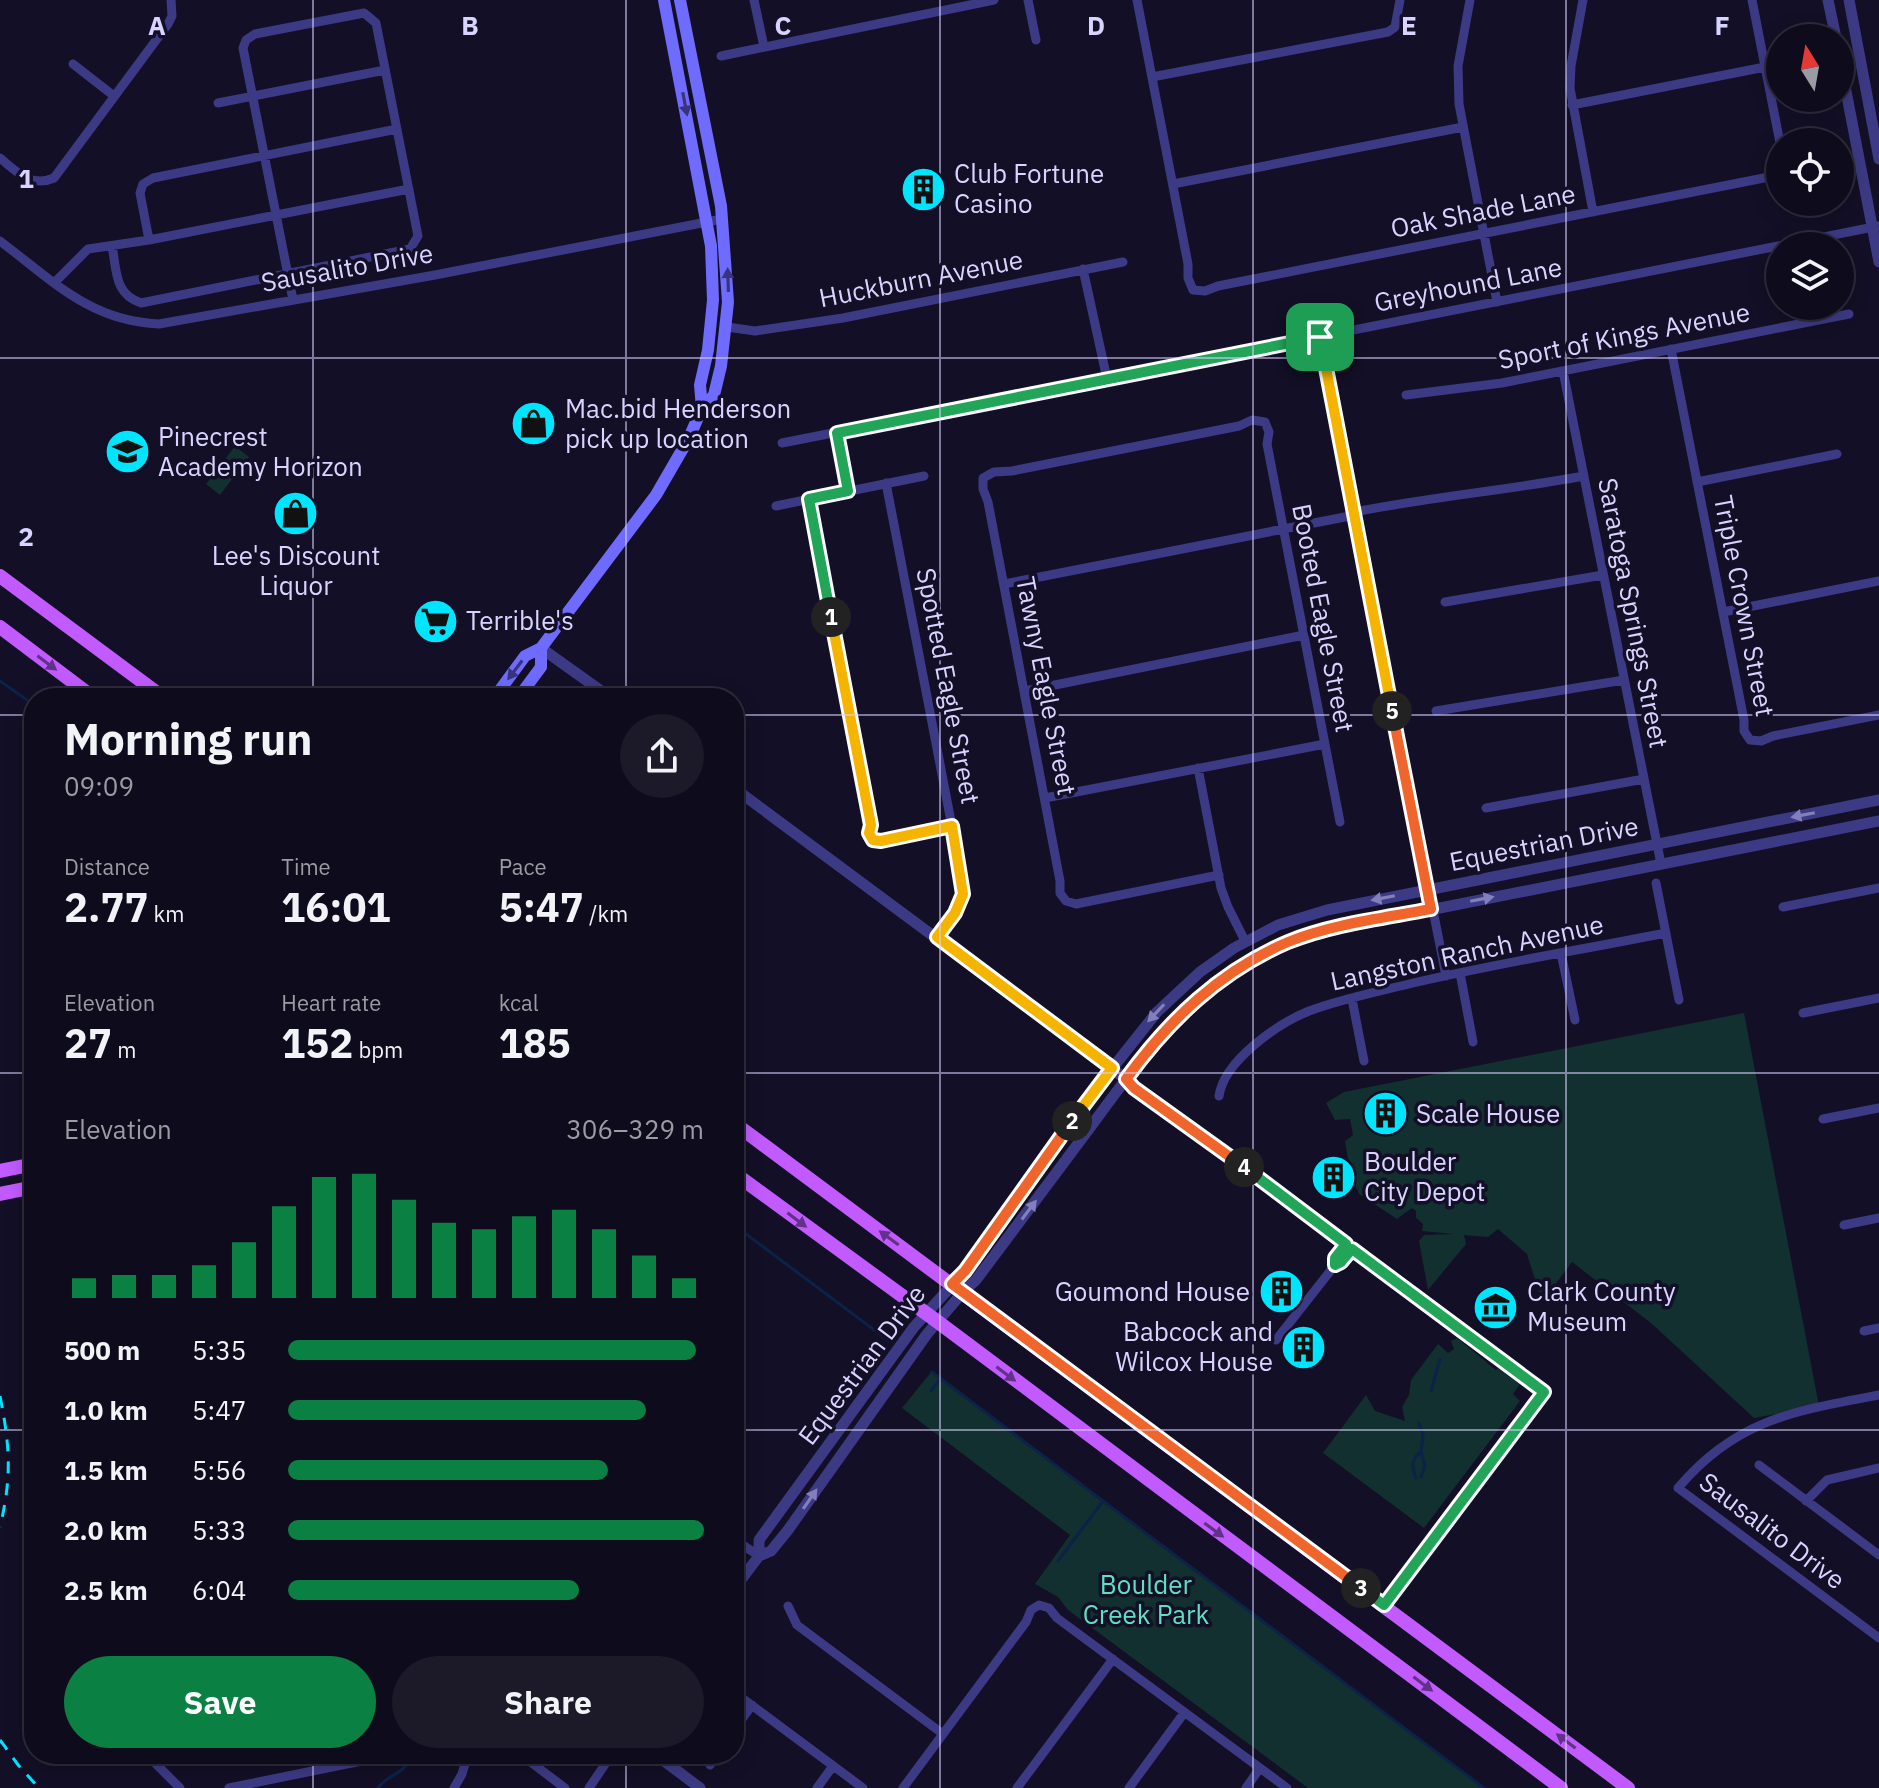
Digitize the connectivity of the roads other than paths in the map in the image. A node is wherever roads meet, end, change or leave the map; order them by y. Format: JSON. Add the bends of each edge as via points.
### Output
{"nodes":[{"id":1,"x":664,"y":0,"type":"edge"},
{"id":2,"x":680,"y":0,"type":"edge"},
{"id":3,"x":754,"y":0,"type":"edge"},
{"id":4,"x":994,"y":0,"type":"edge"},
{"id":5,"x":1028,"y":0,"type":"edge"},
{"id":6,"x":1137,"y":0,"type":"edge"},
{"id":7,"x":1400,"y":0,"type":"edge"},
{"id":8,"x":1470,"y":0,"type":"edge"},
{"id":9,"x":1583,"y":0,"type":"edge"},
{"id":10,"x":1752,"y":0,"type":"edge"},
{"id":11,"x":1828,"y":0,"type":"edge"},
{"id":12,"x":1849,"y":0,"type":"edge"},
{"id":13,"x":172,"y":3,"type":"edge"},
{"id":14,"x":1833,"y":24,"type":"edge"},
{"id":15,"x":1036,"y":40,"type":"dead end"},
{"id":16,"x":689,"y":47,"type":"junction"},
{"id":17,"x":764,"y":47,"type":"junction"},
{"id":18,"x":674,"y":50,"type":"junction"},
{"id":19,"x":721,"y":56,"type":"dead end"},
{"id":20,"x":73,"y":64,"type":"dead end"},
{"id":21,"x":1765,"y":67,"type":"junction"},
{"id":22,"x":385,"y":70,"type":"junction"},
{"id":23,"x":1152,"y":77,"type":"junction"},
{"id":24,"x":114,"y":96,"type":"junction"},
{"id":25,"x":252,"y":96,"type":"junction"},
{"id":26,"x":218,"y":103,"type":"dead end"},
{"id":27,"x":1572,"y":105,"type":"junction"},
{"id":28,"x":1851,"y":112,"type":"edge"},
{"id":29,"x":1463,"y":127,"type":"junction"},
{"id":30,"x":1777,"y":128,"type":"edge"},
{"id":31,"x":397,"y":129,"type":"junction"},
{"id":32,"x":264,"y":156,"type":"junction"},
{"id":33,"x":0,"y":158,"type":"edge"},
{"id":34,"x":1879,"y":159,"type":"edge"},
{"id":35,"x":1766,"y":178,"type":"edge"},
{"id":36,"x":1173,"y":184,"type":"junction"},
{"id":37,"x":409,"y":189,"type":"junction"},
{"id":38,"x":1593,"y":212,"type":"junction"},
{"id":39,"x":276,"y":215,"type":"junction"},
{"id":40,"x":722,"y":219,"type":"junction"},
{"id":41,"x":707,"y":222,"type":"junction"},
{"id":42,"x":1876,"y":227,"type":"edge"},
{"id":43,"x":1483,"y":234,"type":"junction"},
{"id":44,"x":149,"y":240,"type":"junction"},
{"id":45,"x":0,"y":241,"type":"edge"},
{"id":46,"x":112,"y":246,"type":"junction"},
{"id":47,"x":1123,"y":262,"type":"dead end"},
{"id":48,"x":1879,"y":262,"type":"edge"},
{"id":49,"x":1083,"y":269,"type":"junction"},
{"id":50,"x":288,"y":275,"type":"junction"},
{"id":51,"x":55,"y":282,"type":"junction"},
{"id":52,"x":293,"y":300,"type":"junction"},
{"id":53,"x":1497,"y":302,"type":"junction"},
{"id":54,"x":1818,"y":320,"type":"edge"},
{"id":55,"x":727,"y":327,"type":"junction"},
{"id":56,"x":1320,"y":337,"type":"junction"},
{"id":57,"x":1671,"y":349,"type":"junction"},
{"id":58,"x":1563,"y":371,"type":"junction"},
{"id":59,"x":1107,"y":379,"type":"junction"},
{"id":60,"x":1406,"y":395,"type":"dead end"},
{"id":61,"x":702,"y":408,"type":"junction"},
{"id":62,"x":1265,"y":422,"type":"joint"},
{"id":63,"x":837,"y":433,"type":"junction"},
{"id":64,"x":782,"y":443,"type":"dead end"},
{"id":65,"x":1837,"y":454,"type":"dead end"},
{"id":66,"x":924,"y":476,"type":"dead end"},
{"id":67,"x":1584,"y":476,"type":"junction"},
{"id":68,"x":1697,"y":482,"type":"junction"},
{"id":69,"x":886,"y":483,"type":"junction"},
{"id":70,"x":848,"y":491,"type":"junction"},
{"id":71,"x":809,"y":499,"type":"junction"},
{"id":72,"x":776,"y":506,"type":"dead end"},
{"id":73,"x":1354,"y":514,"type":"junction"},
{"id":74,"x":1284,"y":529,"type":"junction"},
{"id":75,"x":1603,"y":575,"type":"junction"},
{"id":76,"x":0,"y":576,"type":"edge"},
{"id":77,"x":1879,"y":581,"type":"edge"},
{"id":78,"x":1004,"y":584,"type":"junction"},
{"id":79,"x":1445,"y":602,"type":"dead end"},
{"id":80,"x":1723,"y":612,"type":"junction"},
{"id":81,"x":0,"y":627,"type":"edge"},
{"id":82,"x":1304,"y":635,"type":"junction"},
{"id":83,"x":541,"y":648,"type":"junction"},
{"id":84,"x":1624,"y":680,"type":"junction"},
{"id":85,"x":81,"y":688,"type":"edge"},
{"id":86,"x":151,"y":688,"type":"edge"},
{"id":87,"x":501,"y":688,"type":"edge"},
{"id":88,"x":525,"y":688,"type":"edge"},
{"id":89,"x":597,"y":688,"type":"edge"},
{"id":90,"x":1025,"y":691,"type":"junction"},
{"id":91,"x":1436,"y":711,"type":"dead end"},
{"id":92,"x":1879,"y":715,"type":"edge"},
{"id":93,"x":1325,"y":744,"type":"junction"},
{"id":94,"x":1198,"y":768,"type":"junction"},
{"id":95,"x":1644,"y":779,"type":"junction"},
{"id":96,"x":744,"y":795,"type":"edge"},
{"id":97,"x":1045,"y":798,"type":"junction"},
{"id":98,"x":1879,"y":800,"type":"edge"},
{"id":99,"x":1486,"y":808,"type":"dead end"},
{"id":100,"x":1879,"y":821,"type":"edge"},
{"id":101,"x":1340,"y":822,"type":"dead end"},
{"id":102,"x":952,"y":826,"type":"junction"},
{"id":103,"x":1657,"y":844,"type":"junction"},
{"id":104,"x":1661,"y":864,"type":"junction"},
{"id":105,"x":1219,"y":875,"type":"junction"},
{"id":106,"x":1656,"y":883,"type":"dead end"},
{"id":107,"x":1879,"y":888,"type":"edge"},
{"id":108,"x":1427,"y":889,"type":"junction"},
{"id":109,"x":1783,"y":907,"type":"dead end"},
{"id":110,"x":1431,"y":909,"type":"junction"},
{"id":111,"x":1666,"y":933,"type":"junction"},
{"id":112,"x":937,"y":937,"type":"junction"},
{"id":113,"x":1245,"y":941,"type":"junction"},
{"id":114,"x":1561,"y":953,"type":"junction"},
{"id":115,"x":1460,"y":973,"type":"junction"},
{"id":116,"x":1446,"y":976,"type":"junction"},
{"id":117,"x":1879,"y":998,"type":"edge"},
{"id":118,"x":1352,"y":999,"type":"junction"},
{"id":119,"x":1679,"y":1000,"type":"dead end"},
{"id":120,"x":1803,"y":1013,"type":"dead end"},
{"id":121,"x":1575,"y":1020,"type":"dead end"},
{"id":122,"x":1473,"y":1042,"type":"dead end"},
{"id":123,"x":1364,"y":1061,"type":"dead end"},
{"id":124,"x":1112,"y":1068,"type":"junction"},
{"id":125,"x":1126,"y":1079,"type":"junction"},
{"id":126,"x":1219,"y":1096,"type":"dead end"},
{"id":127,"x":1879,"y":1108,"type":"edge"},
{"id":128,"x":1823,"y":1119,"type":"dead end"},
{"id":129,"x":744,"y":1130,"type":"edge"},
{"id":130,"x":24,"y":1166,"type":"edge"},
{"id":131,"x":0,"y":1171,"type":"edge"},
{"id":132,"x":744,"y":1180,"type":"edge"},
{"id":133,"x":24,"y":1189,"type":"edge"},
{"id":134,"x":0,"y":1194,"type":"edge"},
{"id":135,"x":1879,"y":1218,"type":"edge"},
{"id":136,"x":1844,"y":1225,"type":"dead end"},
{"id":137,"x":1349,"y":1246,"type":"junction"},
{"id":138,"x":957,"y":1288,"type":"junction"},
{"id":139,"x":931,"y":1317,"type":"junction"},
{"id":140,"x":1879,"y":1328,"type":"edge"},
{"id":141,"x":1864,"y":1331,"type":"dead end"},
{"id":142,"x":1276,"y":1340,"type":"dead end"},
{"id":143,"x":1879,"y":1395,"type":"edge"},
{"id":144,"x":1759,"y":1465,"type":"dead end"},
{"id":145,"x":1879,"y":1468,"type":"edge"},
{"id":146,"x":1806,"y":1501,"type":"junction"},
{"id":147,"x":744,"y":1546,"type":"edge"},
{"id":148,"x":1879,"y":1555,"type":"edge"},
{"id":149,"x":759,"y":1556,"type":"junction"},
{"id":150,"x":744,"y":1576,"type":"edge"},
{"id":151,"x":1384,"y":1605,"type":"junction"},
{"id":152,"x":788,"y":1606,"type":"dead end"},
{"id":153,"x":1879,"y":1638,"type":"edge"},
{"id":154,"x":1113,"y":1659,"type":"junction"},
{"id":155,"x":744,"y":1699,"type":"edge"},
{"id":156,"x":752,"y":1705,"type":"junction"},
{"id":157,"x":1184,"y":1713,"type":"junction"},
{"id":158,"x":744,"y":1716,"type":"edge"},
{"id":159,"x":943,"y":1734,"type":"junction"},
{"id":160,"x":156,"y":1764,"type":"dead end"},
{"id":161,"x":347,"y":1764,"type":"edge"},
{"id":162,"x":465,"y":1764,"type":"edge"},
{"id":163,"x":533,"y":1764,"type":"edge"},
{"id":164,"x":605,"y":1764,"type":"edge"},
{"id":165,"x":668,"y":1764,"type":"edge"},
{"id":166,"x":833,"y":1766,"type":"junction"},
{"id":167,"x":1260,"y":1768,"type":"junction"},
{"id":168,"x":180,"y":1788,"type":"edge"},
{"id":169,"x":229,"y":1788,"type":"edge"},
{"id":170,"x":454,"y":1788,"type":"edge"},
{"id":171,"x":565,"y":1788,"type":"edge"},
{"id":172,"x":589,"y":1788,"type":"edge"},
{"id":173,"x":700,"y":1788,"type":"edge"},
{"id":174,"x":817,"y":1788,"type":"edge"},
{"id":175,"x":863,"y":1788,"type":"edge"},
{"id":176,"x":903,"y":1788,"type":"edge"},
{"id":177,"x":1017,"y":1788,"type":"edge"},
{"id":178,"x":1129,"y":1788,"type":"edge"},
{"id":179,"x":1246,"y":1788,"type":"edge"},
{"id":180,"x":1287,"y":1788,"type":"edge"},
{"id":181,"x":1561,"y":1788,"type":"edge"},
{"id":182,"x":1628,"y":1788,"type":"edge"}],
"edges":[{"from":1,"to":18,"type":"main road"},
{"from":2,"to":16,"type":"main road"},
{"from":3,"to":17,"type":"street"},
{"from":4,"to":17,"type":"street"},
{"from":5,"to":15,"type":"street"},
{"from":6,"to":23,"type":"street"},
{"from":7,"to":23,"type":"street","via":[[1395,27],[1388,32]]},
{"from":8,"to":29,"type":"street","via":[[1457,83]]},
{"from":9,"to":27,"type":"street","via":[[1570,75]]},
{"from":10,"to":21,"type":"street"},
{"from":11,"to":14,"type":"street"},
{"from":12,"to":34,"type":"street"},
{"from":13,"to":24,"type":"street","via":[[168,24]]},
{"from":16,"to":18,"type":"main road"},
{"from":16,"to":40,"type":"main road"},
{"from":17,"to":19,"type":"street"},
{"from":18,"to":41,"type":"main road","one_way":true},
{"from":20,"to":24,"type":"street"},
{"from":21,"to":27,"type":"street"},
{"from":21,"to":30,"type":"street"},
{"from":22,"to":25,"type":"street"},
{"from":22,"to":25,"type":"street","via":[[376,23],[364,13],[255,34],[243,48]]},
{"from":22,"to":31,"type":"street"},
{"from":23,"to":36,"type":"street"},
{"from":24,"to":33,"type":"street","via":[[54,178],[28,179]]},
{"from":25,"to":26,"type":"street"},
{"from":25,"to":32,"type":"street"},
{"from":27,"to":38,"type":"street"},
{"from":28,"to":42,"type":"street"},
{"from":29,"to":36,"type":"street"},
{"from":29,"to":43,"type":"street"},
{"from":31,"to":32,"type":"street"},
{"from":31,"to":37,"type":"street"},
{"from":32,"to":39,"type":"street"},
{"from":32,"to":44,"type":"street","via":[[143,184]]},
{"from":35,"to":38,"type":"street","name":"Oak Shade Lane"},
{"from":36,"to":43,"type":"street","name":"Oak Shade Lane","via":[[1193,290]]},
{"from":37,"to":39,"type":"street"},
{"from":37,"to":50,"type":"street","via":[[418,236],[410,249]]},
{"from":38,"to":43,"type":"street","name":"Oak Shade Lane"},
{"from":39,"to":44,"type":"street"},
{"from":39,"to":50,"type":"street"},
{"from":40,"to":41,"type":"street","name":"Sausalito Drive"},
{"from":55,"to":40,"type":"main road","one_way":true},
{"from":41,"to":52,"type":"street","name":"Sausalito Drive"},
{"from":41,"to":61,"type":"main road","via":[[713,300],[700,385]]},
{"from":42,"to":48,"type":"street"},
{"from":42,"to":53,"type":"street","name":"Greyhound Lane"},
{"from":43,"to":53,"type":"street"},
{"from":44,"to":46,"type":"street"},
{"from":45,"to":51,"type":"street","name":"Sausalito Drive"},
{"from":46,"to":50,"type":"street","via":[[121,289],[141,303]]},
{"from":46,"to":51,"type":"street","via":[[84,252]]},
{"from":47,"to":49,"type":"street","name":"Huckburn Avenue"},
{"from":49,"to":55,"type":"street","name":"Huckburn Avenue","via":[[843,318],[755,331]]},
{"from":49,"to":59,"type":"street"},
{"from":50,"to":52,"type":"street"},
{"from":51,"to":52,"type":"street","name":"Sausalito Drive","via":[[101,313],[141,323],[175,322]]},
{"from":53,"to":56,"type":"street","name":"Greyhound Lane"},
{"from":54,"to":57,"type":"street","name":"Sport of Kings Avenue"},
{"from":55,"to":61,"type":"main road","via":[[714,395]]},
{"from":56,"to":59,"type":"street","name":"Greyhound Lane"},
{"from":56,"to":73,"type":"street"},
{"from":57,"to":58,"type":"street","name":"Sport of Kings Avenue"},
{"from":57,"to":68,"type":"street","name":"Triple Crown Street"},
{"from":58,"to":60,"type":"street","name":"Sport of Kings Avenue"},
{"from":58,"to":67,"type":"street","name":"Saratoga Springs Street"},
{"from":59,"to":63,"type":"street","name":"Greyhound Lane"},
{"from":61,"to":83,"type":"main road","via":[[656,495]]},
{"from":62,"to":74,"type":"street","name":"Booted Eagle Street"},
{"from":62,"to":78,"type":"street","name":"Tawny Eagle Street","via":[[1252,420],[983,478]]},
{"from":63,"to":64,"type":"street","name":"Greyhound Lane"},
{"from":63,"to":70,"type":"street"},
{"from":65,"to":68,"type":"street"},
{"from":66,"to":69,"type":"street"},
{"from":67,"to":73,"type":"street"},
{"from":67,"to":75,"type":"street","name":"Saratoga Springs Street"},
{"from":68,"to":80,"type":"street","name":"Triple Crown Street"},
{"from":69,"to":70,"type":"street"},
{"from":69,"to":102,"type":"street","name":"Spotted Eagle Street"},
{"from":70,"to":71,"type":"street"},
{"from":71,"to":72,"type":"street"},
{"from":71,"to":102,"type":"street","via":[[869,833],[881,841]]},
{"from":73,"to":74,"type":"street"},
{"from":73,"to":108,"type":"street"},
{"from":74,"to":78,"type":"street"},
{"from":74,"to":82,"type":"street","name":"Booted Eagle Street"},
{"from":75,"to":79,"type":"street"},
{"from":75,"to":84,"type":"street","name":"Saratoga Springs Street"},
{"from":76,"to":86,"type":"main road"},
{"from":77,"to":80,"type":"street"},
{"from":78,"to":90,"type":"street","name":"Tawny Eagle Street"},
{"from":80,"to":92,"type":"street","name":"Triple Crown Street","via":[[1744,731],[1750,740]]},
{"from":81,"to":85,"type":"main road","one_way":true},
{"from":82,"to":90,"type":"street"},
{"from":82,"to":93,"type":"street","name":"Booted Eagle Street"},
{"from":83,"to":87,"type":"main road","one_way":true,"via":[[525,656]]},
{"from":83,"to":88,"type":"main road","via":[[541,667]]},
{"from":83,"to":89,"type":"street"},
{"from":84,"to":91,"type":"street"},
{"from":84,"to":95,"type":"street","name":"Saratoga Springs Street"},
{"from":90,"to":97,"type":"street","name":"Tawny Eagle Street"},
{"from":93,"to":94,"type":"street"},
{"from":93,"to":101,"type":"street","name":"Booted Eagle Street"},
{"from":94,"to":97,"type":"street"},
{"from":94,"to":105,"type":"street"},
{"from":95,"to":99,"type":"street"},
{"from":95,"to":103,"type":"street","name":"Saratoga Springs Street"},
{"from":96,"to":112,"type":"street"},
{"from":97,"to":105,"type":"street","name":"Tawny Eagle Street","via":[[1060,893],[1066,901],[1076,904]]},
{"from":98,"to":103,"type":"street","name":"Equestrian Drive","one_way":true},
{"from":100,"to":104,"type":"street","name":"Equestrian Drive"},
{"from":102,"to":112,"type":"street","name":"Spotted Eagle Street","via":[[963,894]]},
{"from":103,"to":104,"type":"street","name":"Saratoga Springs Street"},
{"from":103,"to":108,"type":"street","name":"Equestrian Drive"},
{"from":110,"to":104,"type":"street","name":"Equestrian Drive","one_way":true},
{"from":105,"to":113,"type":"street"},
{"from":106,"to":111,"type":"street"},
{"from":107,"to":109,"type":"street"},
{"from":108,"to":110,"type":"street"},
{"from":108,"to":113,"type":"street","name":"Equestrian Drive","one_way":true,"via":[[1304,916]]},
{"from":110,"to":116,"type":"street"},
{"from":110,"to":125,"type":"street","name":"Equestrian Drive","via":[[1309,935],[1245,965],[1189,1004]]},
{"from":111,"to":114,"type":"street","name":"Langston Ranch Avenue"},
{"from":111,"to":119,"type":"street"},
{"from":112,"to":124,"type":"street"},
{"from":113,"to":124,"type":"street","name":"Equestrian Drive","one_way":true,"via":[[1178,990]]},
{"from":114,"to":115,"type":"street","name":"Langston Ranch Avenue"},
{"from":114,"to":121,"type":"street"},
{"from":115,"to":116,"type":"street","name":"Langston Ranch Avenue"},
{"from":115,"to":122,"type":"street"},
{"from":116,"to":118,"type":"street","name":"Langston Ranch Avenue"},
{"from":117,"to":120,"type":"street"},
{"from":118,"to":123,"type":"street"},
{"from":118,"to":126,"type":"street","name":"Langston Ranch Avenue","via":[[1307,1012],[1261,1040],[1232,1066]]},
{"from":124,"to":125,"type":"street"},
{"from":124,"to":138,"type":"street","name":"Equestrian Drive"},
{"from":125,"to":137,"type":"street"},
{"from":138,"to":125,"type":"street","name":"Equestrian Drive","one_way":true,"via":[[976,1280]]},
{"from":127,"to":128,"type":"street"},
{"from":138,"to":129,"type":"main road","one_way":true},
{"from":130,"to":131,"type":"main road"},
{"from":132,"to":139,"type":"main road","one_way":true},
{"from":133,"to":134,"type":"main road"},
{"from":135,"to":136,"type":"street"},
{"from":137,"to":142,"type":"street"},
{"from":137,"to":151,"type":"street","via":[[1544,1392]]},
{"from":138,"to":139,"type":"street","name":"Equestrian Drive"},
{"from":138,"to":151,"type":"main road"},
{"from":149,"to":139,"type":"street","name":"Equestrian Drive","one_way":true,"via":[[771,1551],[788,1530]]},
{"from":139,"to":149,"type":"street","name":"Equestrian Drive","via":[[759,1540]]},
{"from":139,"to":181,"type":"main road","one_way":true},
{"from":140,"to":141,"type":"street"},
{"from":143,"to":153,"type":"street","name":"Sausalito Drive","via":[[1758,1424],[1716,1449],[1678,1488]]},
{"from":144,"to":146,"type":"street"},
{"from":145,"to":146,"type":"street","via":[[1827,1480]]},
{"from":146,"to":148,"type":"street"},
{"from":147,"to":149,"type":"street"},
{"from":149,"to":150,"type":"street","name":"Equestrian Drive"},
{"from":182,"to":151,"type":"main road","one_way":true},
{"from":152,"to":159,"type":"street","via":[[797,1625]]},
{"from":154,"to":157,"type":"street"},
{"from":154,"to":159,"type":"street","via":[[1039,1605]]},
{"from":154,"to":177,"type":"street"},
{"from":155,"to":156,"type":"street"},
{"from":156,"to":158,"type":"street"},
{"from":156,"to":166,"type":"street"},
{"from":157,"to":167,"type":"street"},
{"from":157,"to":178,"type":"street"},
{"from":159,"to":176,"type":"street"},
{"from":160,"to":168,"type":"street"},
{"from":161,"to":169,"type":"street"},
{"from":162,"to":170,"type":"street"},
{"from":163,"to":171,"type":"street"},
{"from":164,"to":172,"type":"street"},
{"from":165,"to":173,"type":"street"},
{"from":166,"to":174,"type":"street"},
{"from":166,"to":175,"type":"street"},
{"from":167,"to":179,"type":"street"},
{"from":167,"to":180,"type":"street"}]}
